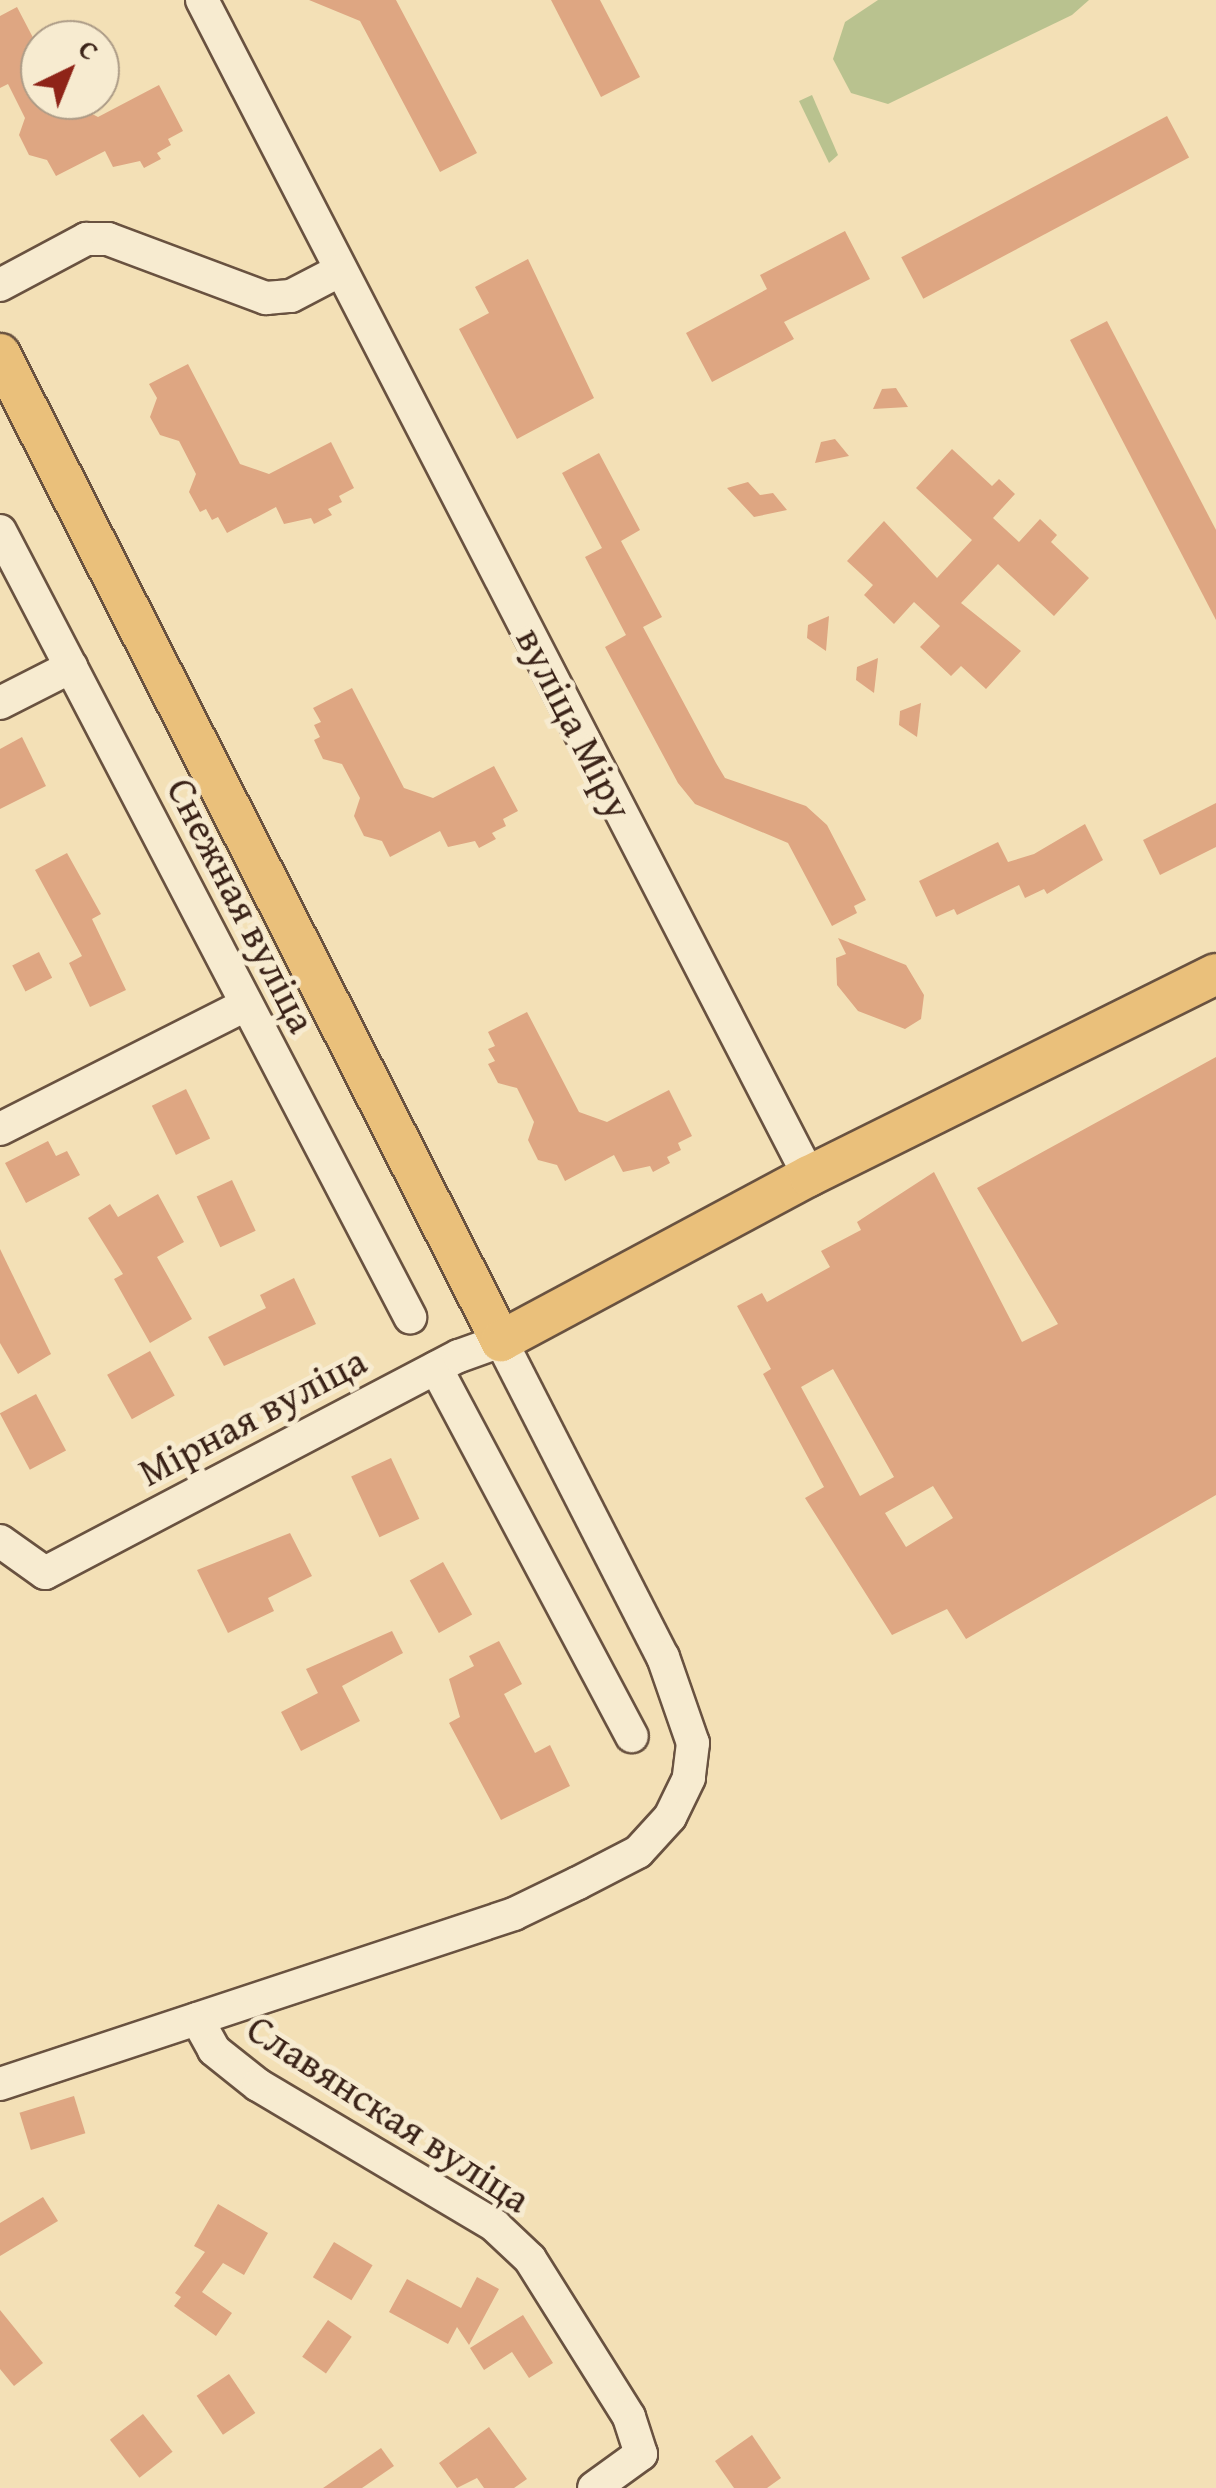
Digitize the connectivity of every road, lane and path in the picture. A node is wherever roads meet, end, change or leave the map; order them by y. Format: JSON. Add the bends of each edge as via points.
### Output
{"nodes":[{"id":1,"x":202,"y":0,"type":"edge"},
{"id":2,"x":342,"y":270,"type":"junction"},
{"id":3,"x":0,"y":285,"type":"edge"},
{"id":4,"x":0,"y":354,"type":"edge"},
{"id":5,"x":0,"y":531,"type":"edge"},
{"id":6,"x":71,"y":666,"type":"junction"},
{"id":7,"x":0,"y":703,"type":"edge"},
{"id":8,"x":1216,"y":974,"type":"edge"},
{"id":9,"x":245,"y":1005,"type":"junction"},
{"id":10,"x":0,"y":1129,"type":"edge"},
{"id":11,"x":809,"y":1176,"type":"junction"},
{"id":12,"x":410,"y":1317,"type":"dead end"},
{"id":13,"x":502,"y":1341,"type":"junction"},
{"id":14,"x":436,"y":1368,"type":"junction"},
{"id":15,"x":0,"y":1542,"type":"edge"},
{"id":16,"x":632,"y":1736,"type":"dead end"},
{"id":17,"x":197,"y":2019,"type":"junction"},
{"id":18,"x":0,"y":2084,"type":"edge"},
{"id":19,"x":594,"y":2488,"type":"edge"}],
"edges":[{"from":1,"to":2,"type":"street","name":"вуліца Міру"},
{"from":2,"to":3,"type":"street","via":[[291,296],[266,298],[97,239]]},
{"from":2,"to":11,"type":"street","name":"вуліца Міру"},
{"from":4,"to":13,"type":"main road"},
{"from":5,"to":6,"type":"street","name":"Снежная вуліца"},
{"from":6,"to":7,"type":"street"},
{"from":6,"to":9,"type":"street","name":"Снежная вуліца"},
{"from":8,"to":11,"type":"main road"},
{"from":9,"to":10,"type":"street"},
{"from":9,"to":12,"type":"street","name":"Снежная вуліца"},
{"from":11,"to":13,"type":"main road"},
{"from":13,"to":14,"type":"street","name":"Мірная вуліца"},
{"from":13,"to":17,"type":"street","via":[[687,1713],[694,1744],[689,1778],[670,1818],[638,1852],[578,1883],[514,1914]]},
{"from":14,"to":15,"type":"street","name":"Мірная вуліца","via":[[44,1572]]},
{"from":14,"to":16,"type":"street"},
{"from":17,"to":18,"type":"street","name":"Славянская вуліца"},
{"from":17,"to":19,"type":"street","name":"Славянская вуліца","via":[[214,2050],[258,2085],[495,2226],[530,2259],[629,2417],[641,2454]]}]}
